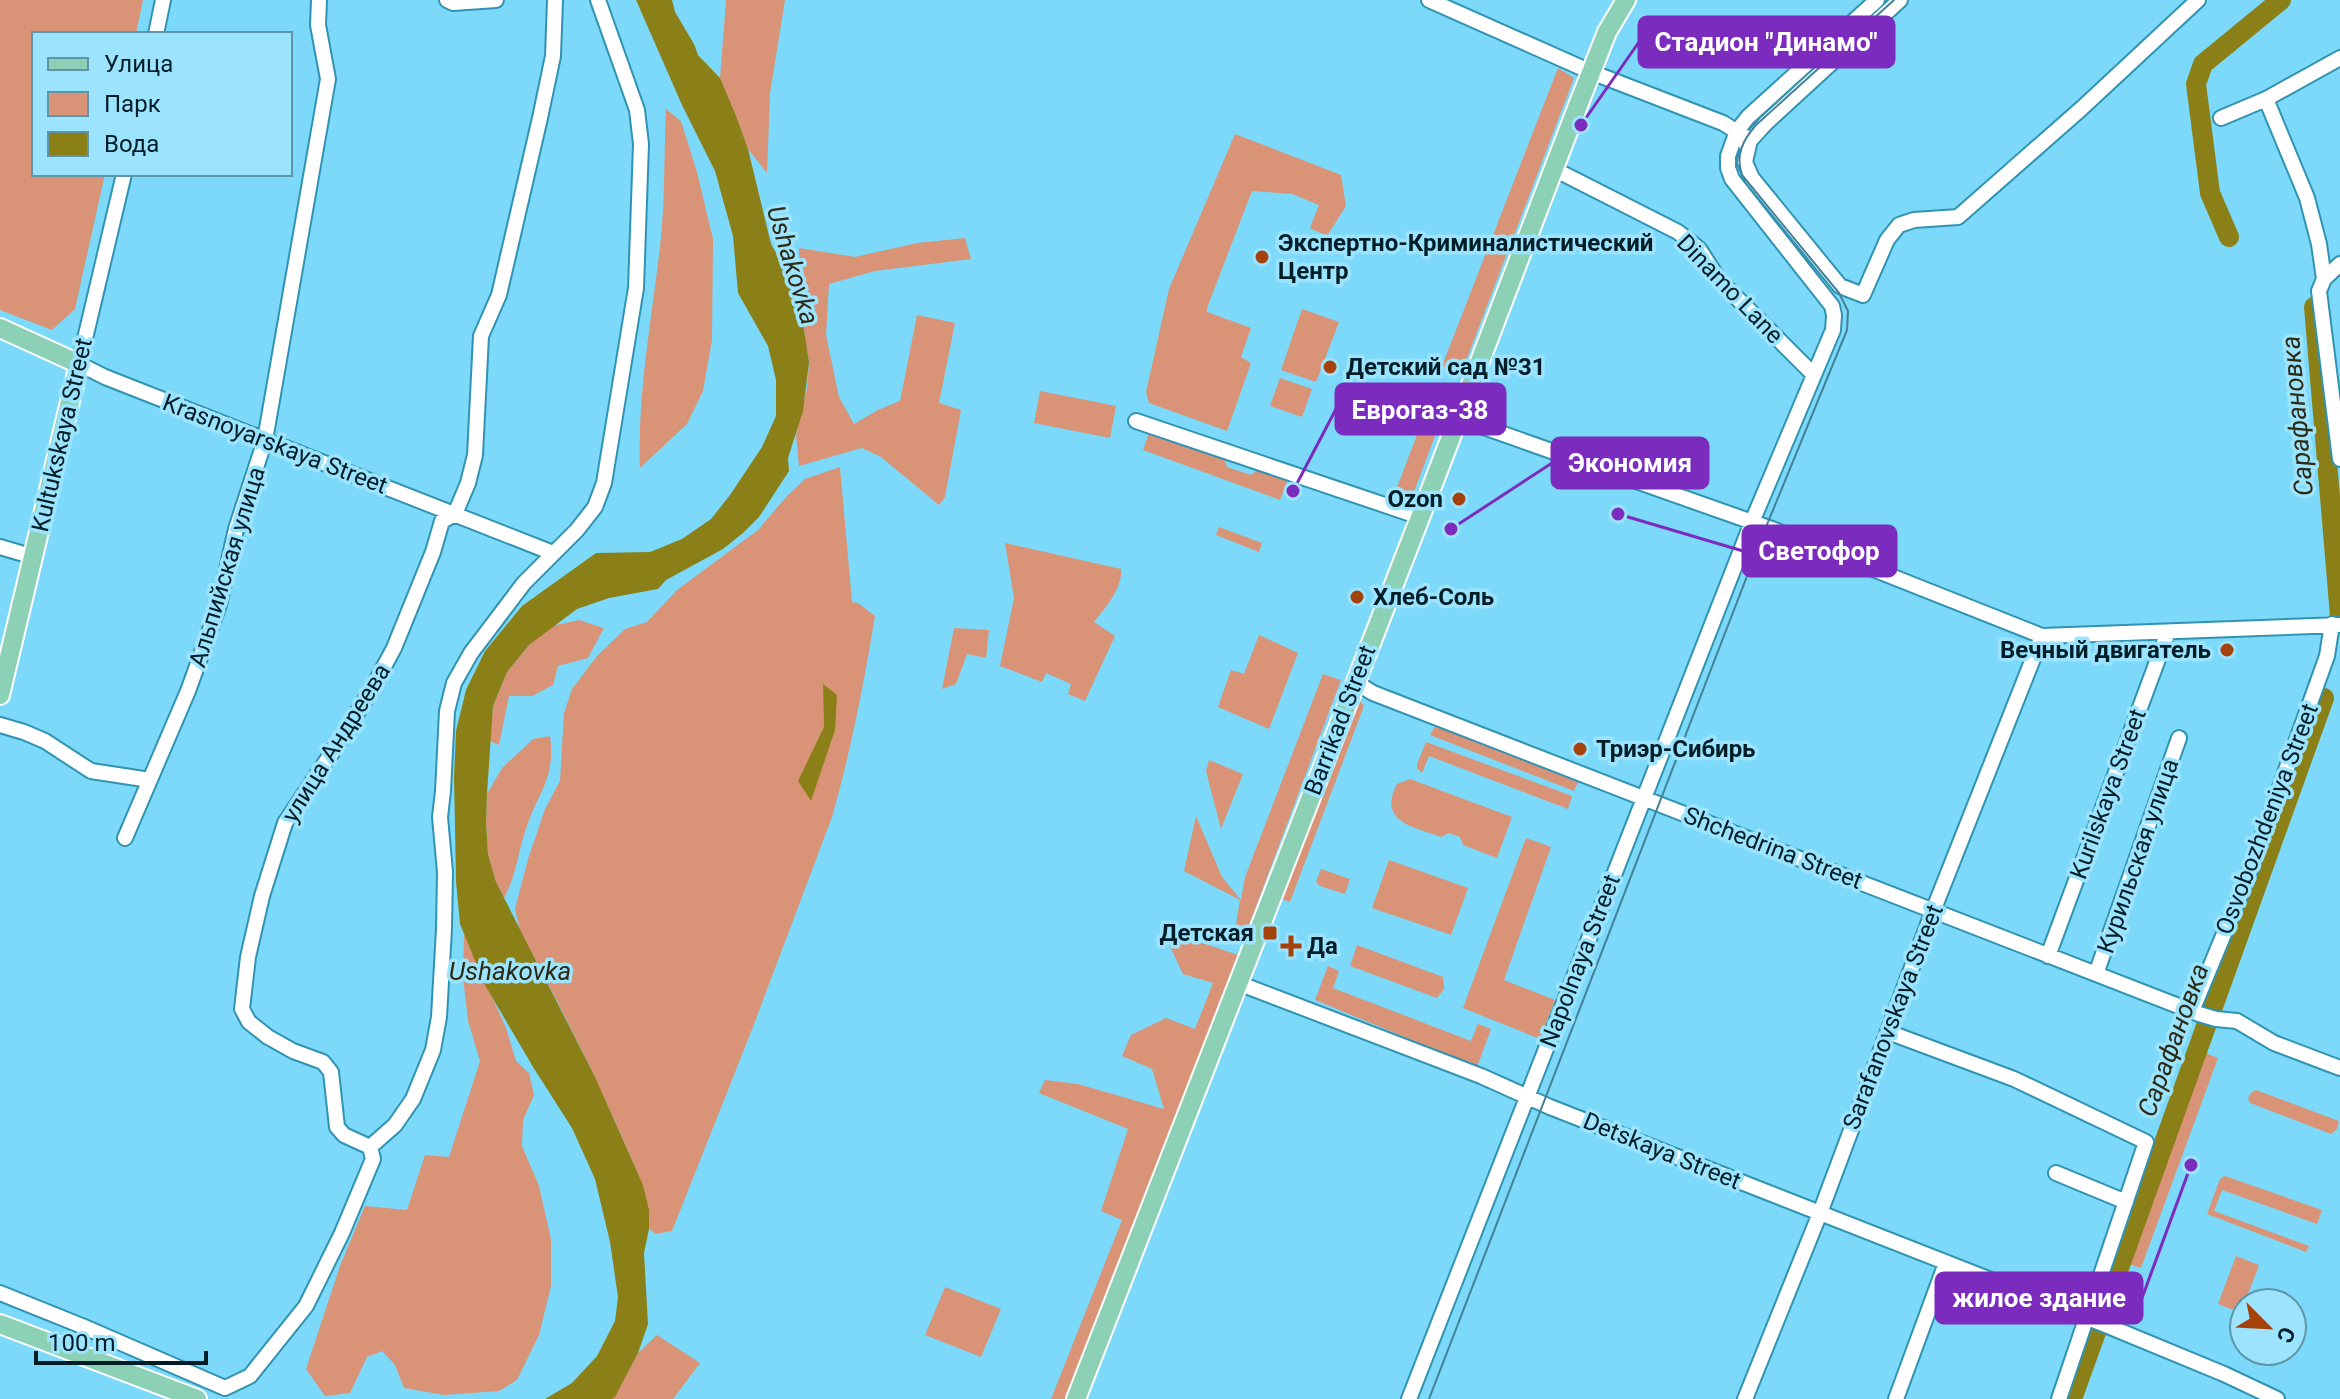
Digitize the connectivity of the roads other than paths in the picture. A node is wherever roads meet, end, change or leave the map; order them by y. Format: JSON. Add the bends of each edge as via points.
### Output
{"nodes":[{"id":1,"x":163,"y":0,"type":"edge"},
{"id":2,"x":319,"y":0,"type":"edge"},
{"id":3,"x":447,"y":0,"type":"edge"},
{"id":4,"x":496,"y":0,"type":"edge"},
{"id":5,"x":555,"y":0,"type":"edge"},
{"id":6,"x":598,"y":0,"type":"edge"},
{"id":7,"x":1429,"y":0,"type":"edge"},
{"id":8,"x":1626,"y":0,"type":"edge"},
{"id":9,"x":1877,"y":0,"type":"edge"},
{"id":10,"x":1900,"y":0,"type":"edge"},
{"id":11,"x":2198,"y":0,"type":"edge"},
{"id":12,"x":156,"y":32,"type":"edge"},
{"id":13,"x":2340,"y":58,"type":"edge"},
{"id":14,"x":1591,"y":72,"type":"junction"},
{"id":15,"x":2266,"y":99,"type":"junction"},
{"id":16,"x":2221,"y":118,"type":"dead end"},
{"id":17,"x":1744,"y":136,"type":"junction"},
{"id":18,"x":1554,"y":169,"type":"junction"},
{"id":19,"x":124,"y":176,"type":"edge"},
{"id":20,"x":2340,"y":264,"type":"edge"},
{"id":21,"x":2324,"y":279,"type":"junction"},
{"id":22,"x":0,"y":328,"type":"edge"},
{"id":23,"x":79,"y":364,"type":"junction"},
{"id":24,"x":1814,"y":375,"type":"junction"},
{"id":25,"x":1458,"y":418,"type":"junction"},
{"id":26,"x":1136,"y":421,"type":"dead end"},
{"id":27,"x":265,"y":440,"type":"junction"},
{"id":28,"x":2340,"y":459,"type":"edge"},
{"id":29,"x":455,"y":514,"type":"junction"},
{"id":30,"x":1420,"y":517,"type":"junction"},
{"id":31,"x":1752,"y":522,"type":"junction"},
{"id":32,"x":0,"y":547,"type":"edge"},
{"id":33,"x":553,"y":553,"type":"junction"},
{"id":34,"x":34,"y":557,"type":"junction"},
{"id":35,"x":2336,"y":624,"type":"edge"},
{"id":36,"x":2168,"y":632,"type":"junction"},
{"id":37,"x":2042,"y":636,"type":"junction"},
{"id":38,"x":1355,"y":682,"type":"junction"},
{"id":39,"x":0,"y":695,"type":"edge"},
{"id":40,"x":0,"y":725,"type":"edge"},
{"id":41,"x":2179,"y":738,"type":"dead end"},
{"id":42,"x":150,"y":780,"type":"junction"},
{"id":43,"x":1643,"y":798,"type":"junction"},
{"id":44,"x":125,"y":838,"type":"dead end"},
{"id":45,"x":1933,"y":911,"type":"junction"},
{"id":46,"x":2048,"y":956,"type":"junction"},
{"id":47,"x":2096,"y":974,"type":"junction"},
{"id":48,"x":1238,"y":983,"type":"junction"},
{"id":49,"x":2196,"y":1013,"type":"junction"},
{"id":50,"x":1888,"y":1032,"type":"junction"},
{"id":51,"x":2340,"y":1068,"type":"edge"},
{"id":52,"x":1528,"y":1096,"type":"junction"},
{"id":53,"x":370,"y":1147,"type":"junction"},
{"id":54,"x":2056,"y":1173,"type":"dead end"},
{"id":55,"x":2126,"y":1202,"type":"junction"},
{"id":56,"x":1820,"y":1213,"type":"junction"},
{"id":57,"x":1946,"y":1263,"type":"junction"},
{"id":58,"x":0,"y":1293,"type":"edge"},
{"id":59,"x":2087,"y":1318,"type":"junction"},
{"id":60,"x":0,"y":1324,"type":"edge"},
{"id":61,"x":197,"y":1399,"type":"edge"},
{"id":62,"x":1076,"y":1399,"type":"edge"},
{"id":63,"x":1409,"y":1399,"type":"edge"},
{"id":64,"x":1745,"y":1399,"type":"edge"},
{"id":65,"x":1896,"y":1399,"type":"edge"},
{"id":66,"x":2059,"y":1399,"type":"edge"},
{"id":67,"x":2277,"y":1399,"type":"edge"}],
"edges":[{"from":1,"to":12,"type":"street"},
{"from":2,"to":27,"type":"street","name":"Альпийская улица","via":[[328,79]]},
{"from":3,"to":4,"type":"street"},
{"from":5,"to":29,"type":"street","name":"улица Андреева","via":[[553,56],[499,295],[481,336],[475,455]]},
{"from":6,"to":33,"type":"street","via":[[640,127],[636,288],[604,483],[595,507]]},
{"from":7,"to":14,"type":"street"},
{"from":8,"to":14,"type":"main road","name":"Barrikad Street"},
{"from":9,"to":17,"type":"street","via":[[1748,117]]},
{"from":10,"to":17,"type":"street"},
{"from":11,"to":17,"type":"street","via":[[1958,217],[1899,225],[1863,295],[1840,286],[1752,178]]},
{"from":13,"to":15,"type":"street"},
{"from":14,"to":17,"type":"street"},
{"from":14,"to":18,"type":"main road","name":"Barrikad Street"},
{"from":15,"to":16,"type":"street"},
{"from":15,"to":21,"type":"street","via":[[2307,198]]},
{"from":17,"to":24,"type":"street","name":"Napolnaya Street","via":[[1728,168],[1732,179],[1832,306],[1833,330]]},
{"from":18,"to":24,"type":"street","name":"Dinamo Lane","via":[[1678,232]]},
{"from":18,"to":25,"type":"main road","name":"Barrikad Street"},
{"from":19,"to":23,"type":"street","name":"Kultukskaya Street"},
{"from":20,"to":21,"type":"street"},
{"from":21,"to":28,"type":"street","via":[[2319,291]]},
{"from":22,"to":23,"type":"main road","name":"Krasnoyarskaya Street"},
{"from":23,"to":27,"type":"street","name":"Krasnoyarskaya Street"},
{"from":23,"to":34,"type":"main road","name":"Kultukskaya Street"},
{"from":24,"to":31,"type":"street","name":"Napolnaya Street"},
{"from":25,"to":30,"type":"main road","name":"Barrikad Street"},
{"from":25,"to":31,"type":"street"},
{"from":26,"to":30,"type":"street"},
{"from":27,"to":29,"type":"street","name":"Krasnoyarskaya Street"},
{"from":27,"to":42,"type":"street","name":"Альпийская улица","via":[[236,529],[219,605]]},
{"from":29,"to":33,"type":"street","name":"Krasnoyarskaya Street"},
{"from":29,"to":53,"type":"street","name":"улица Андреева","via":[[442,521],[394,648],[373,687],[285,823],[248,957],[242,1009],[249,1022],[293,1051],[323,1062],[331,1072],[337,1127]]},
{"from":30,"to":38,"type":"main road","name":"Barrikad Street"},
{"from":31,"to":37,"type":"street"},
{"from":31,"to":43,"type":"street","name":"Napolnaya Street"},
{"from":32,"to":34,"type":"street"},
{"from":33,"to":53,"type":"street","via":[[524,583],[454,683],[447,711],[440,817],[445,872],[439,1017],[433,1050],[413,1099]]},
{"from":34,"to":39,"type":"main road","name":"Kultukskaya Street"},
{"from":35,"to":36,"type":"street"},
{"from":35,"to":49,"type":"street","name":"Osvobozhdeniya Street"},
{"from":36,"to":37,"type":"street"},
{"from":36,"to":46,"type":"street","name":"Kurilskaya Street"},
{"from":37,"to":45,"type":"street","name":"Sarafanovskaya Street"},
{"from":38,"to":43,"type":"street","name":"Shchedrina Street"},
{"from":38,"to":48,"type":"main road","name":"Barrikad Street"},
{"from":40,"to":42,"type":"street","via":[[45,741],[91,771]]},
{"from":41,"to":47,"type":"street","name":"Курильская улица"},
{"from":42,"to":44,"type":"street","name":"Альпийская улица"},
{"from":43,"to":45,"type":"street","name":"Shchedrina Street"},
{"from":43,"to":52,"type":"street","name":"Napolnaya Street"},
{"from":45,"to":46,"type":"street","name":"Shchedrina Street"},
{"from":45,"to":50,"type":"street","name":"Sarafanovskaya Street"},
{"from":46,"to":47,"type":"street","name":"Shchedrina Street"},
{"from":47,"to":49,"type":"street","name":"Shchedrina Street"},
{"from":48,"to":52,"type":"street","name":"Detskaya Street"},
{"from":48,"to":62,"type":"main road","name":"Barrikad Street"},
{"from":49,"to":51,"type":"street","name":"Shchedrina Street","via":[[2237,1021],[2274,1043]]},
{"from":50,"to":55,"type":"street","via":[[2014,1079],[2146,1142]]},
{"from":50,"to":56,"type":"street","name":"Sarafanovskaya Street"},
{"from":52,"to":56,"type":"street","name":"Detskaya Street"},
{"from":52,"to":63,"type":"street","name":"Napolnaya Street"},
{"from":53,"to":58,"type":"street","via":[[373,1159],[306,1306],[250,1376],[225,1388]]},
{"from":54,"to":55,"type":"street"},
{"from":55,"to":59,"type":"street"},
{"from":56,"to":57,"type":"street","name":"Detskaya Street"},
{"from":56,"to":64,"type":"street","name":"Sarafanovskaya Street"},
{"from":57,"to":59,"type":"street","name":"Detskaya Street"},
{"from":57,"to":65,"type":"street"},
{"from":59,"to":66,"type":"street"},
{"from":59,"to":67,"type":"street","name":"Detskaya Street"},
{"from":60,"to":61,"type":"main road"}]}
